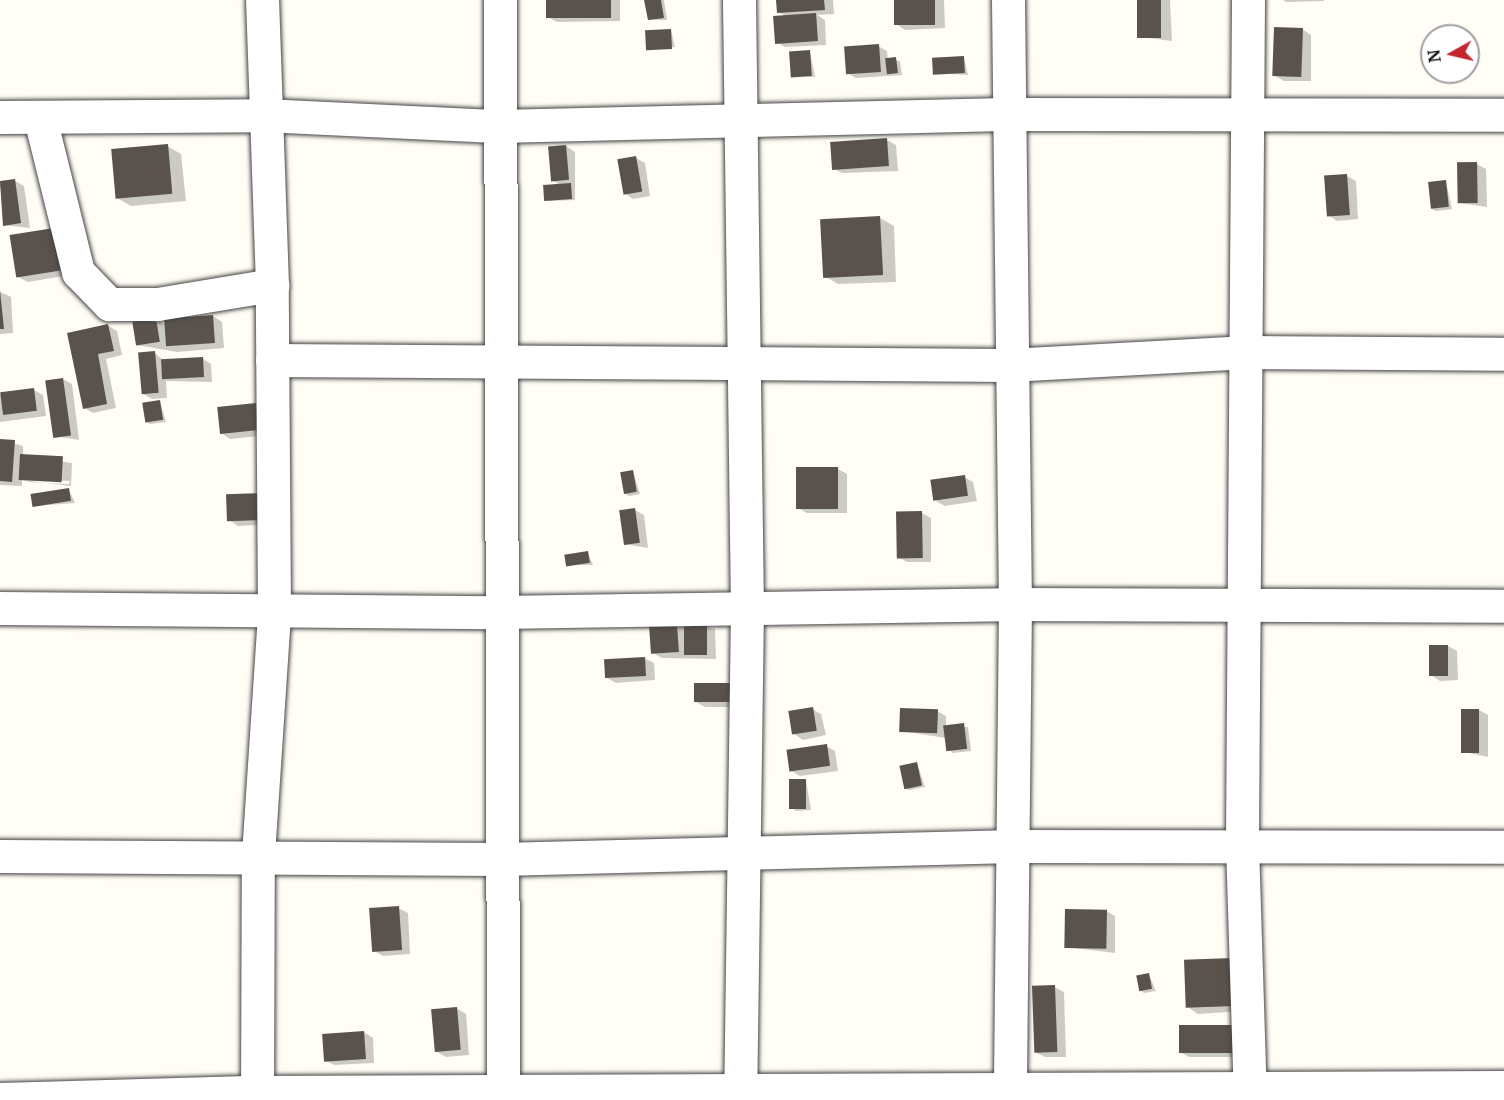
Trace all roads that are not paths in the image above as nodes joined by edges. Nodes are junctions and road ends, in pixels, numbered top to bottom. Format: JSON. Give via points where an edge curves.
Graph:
{"nodes":[{"id":1,"x":262,"y":0,"type":"edge"},
{"id":2,"x":500,"y":0,"type":"edge"},
{"id":3,"x":739,"y":0,"type":"edge"},
{"id":4,"x":1008,"y":0,"type":"edge"},
{"id":5,"x":1248,"y":0,"type":"edge"},
{"id":6,"x":1008,"y":114,"type":"junction"},
{"id":7,"x":1245,"y":114,"type":"junction"},
{"id":8,"x":263,"y":115,"type":"junction"},
{"id":9,"x":1504,"y":115,"type":"edge"},
{"id":10,"x":0,"y":117,"type":"edge"},
{"id":11,"x":40,"y":118,"type":"junction"},
{"id":12,"x":741,"y":118,"type":"junction"},
{"id":13,"x":498,"y":126,"type":"junction"},
{"id":14,"x":272,"y":285,"type":"junction"},
{"id":15,"x":1248,"y":352,"type":"junction"},
{"id":16,"x":1504,"y":354,"type":"edge"},
{"id":17,"x":272,"y":360,"type":"junction"},
{"id":18,"x":742,"y":362,"type":"junction"},
{"id":19,"x":1009,"y":365,"type":"junction"},
{"id":20,"x":499,"y":366,"type":"junction"},
{"id":21,"x":1247,"y":603,"type":"junction"},
{"id":22,"x":1015,"y":604,"type":"junction"},
{"id":23,"x":1504,"y":606,"type":"edge"},
{"id":24,"x":0,"y":608,"type":"edge"},
{"id":25,"x":747,"y":608,"type":"junction"},
{"id":26,"x":274,"y":611,"type":"junction"},
{"id":27,"x":498,"y":612,"type":"junction"},
{"id":28,"x":1242,"y":845,"type":"junction"},
{"id":29,"x":1010,"y":846,"type":"junction"},
{"id":30,"x":1504,"y":846,"type":"edge"},
{"id":31,"x":744,"y":853,"type":"junction"},
{"id":32,"x":258,"y":855,"type":"junction"},
{"id":33,"x":0,"y":856,"type":"edge"},
{"id":34,"x":500,"y":859,"type":"junction"},
{"id":35,"x":1504,"y":1087,"type":"edge"},
{"id":36,"x":1250,"y":1094,"type":"edge"},
{"id":37,"x":257,"y":1096,"type":"edge"},
{"id":38,"x":503,"y":1096,"type":"edge"},
{"id":39,"x":740,"y":1096,"type":"edge"},
{"id":40,"x":1010,"y":1096,"type":"edge"},
{"id":41,"x":0,"y":1099,"type":"edge"}],
"edges":[{"from":1,"to":8,"type":"street"},
{"from":2,"to":13,"type":"street"},
{"from":3,"to":12,"type":"street"},
{"from":4,"to":6,"type":"street"},
{"from":5,"to":7,"type":"street"},
{"from":6,"to":7,"type":"street"},
{"from":6,"to":12,"type":"street"},
{"from":6,"to":19,"type":"street"},
{"from":7,"to":9,"type":"street"},
{"from":7,"to":15,"type":"street"},
{"from":8,"to":11,"type":"street"},
{"from":8,"to":13,"type":"street"},
{"from":8,"to":14,"type":"street"},
{"from":10,"to":11,"type":"street"},
{"from":11,"to":14,"type":"street","via":[[78,272],[109,304],[157,304]]},
{"from":12,"to":13,"type":"street"},
{"from":12,"to":18,"type":"street"},
{"from":13,"to":20,"type":"street"},
{"from":14,"to":17,"type":"street"},
{"from":15,"to":16,"type":"street"},
{"from":15,"to":19,"type":"street"},
{"from":15,"to":21,"type":"street"},
{"from":17,"to":20,"type":"street"},
{"from":17,"to":26,"type":"street"},
{"from":18,"to":19,"type":"street"},
{"from":18,"to":20,"type":"street"},
{"from":18,"to":25,"type":"street"},
{"from":19,"to":22,"type":"street"},
{"from":20,"to":27,"type":"street"},
{"from":21,"to":22,"type":"street"},
{"from":21,"to":23,"type":"street"},
{"from":21,"to":28,"type":"street"},
{"from":22,"to":25,"type":"street"},
{"from":22,"to":29,"type":"street"},
{"from":24,"to":26,"type":"street"},
{"from":25,"to":27,"type":"street"},
{"from":25,"to":31,"type":"street"},
{"from":26,"to":27,"type":"street"},
{"from":26,"to":32,"type":"street"},
{"from":27,"to":34,"type":"street"},
{"from":28,"to":29,"type":"street"},
{"from":28,"to":30,"type":"street"},
{"from":28,"to":36,"type":"street"},
{"from":29,"to":31,"type":"street"},
{"from":29,"to":40,"type":"street"},
{"from":31,"to":34,"type":"street"},
{"from":31,"to":39,"type":"street"},
{"from":32,"to":33,"type":"street"},
{"from":32,"to":34,"type":"street"},
{"from":32,"to":37,"type":"street"},
{"from":34,"to":38,"type":"street"},
{"from":35,"to":36,"type":"street"},
{"from":36,"to":40,"type":"street"},
{"from":37,"to":38,"type":"street"},
{"from":37,"to":41,"type":"street"},
{"from":38,"to":39,"type":"street"},
{"from":39,"to":40,"type":"street"}]}
